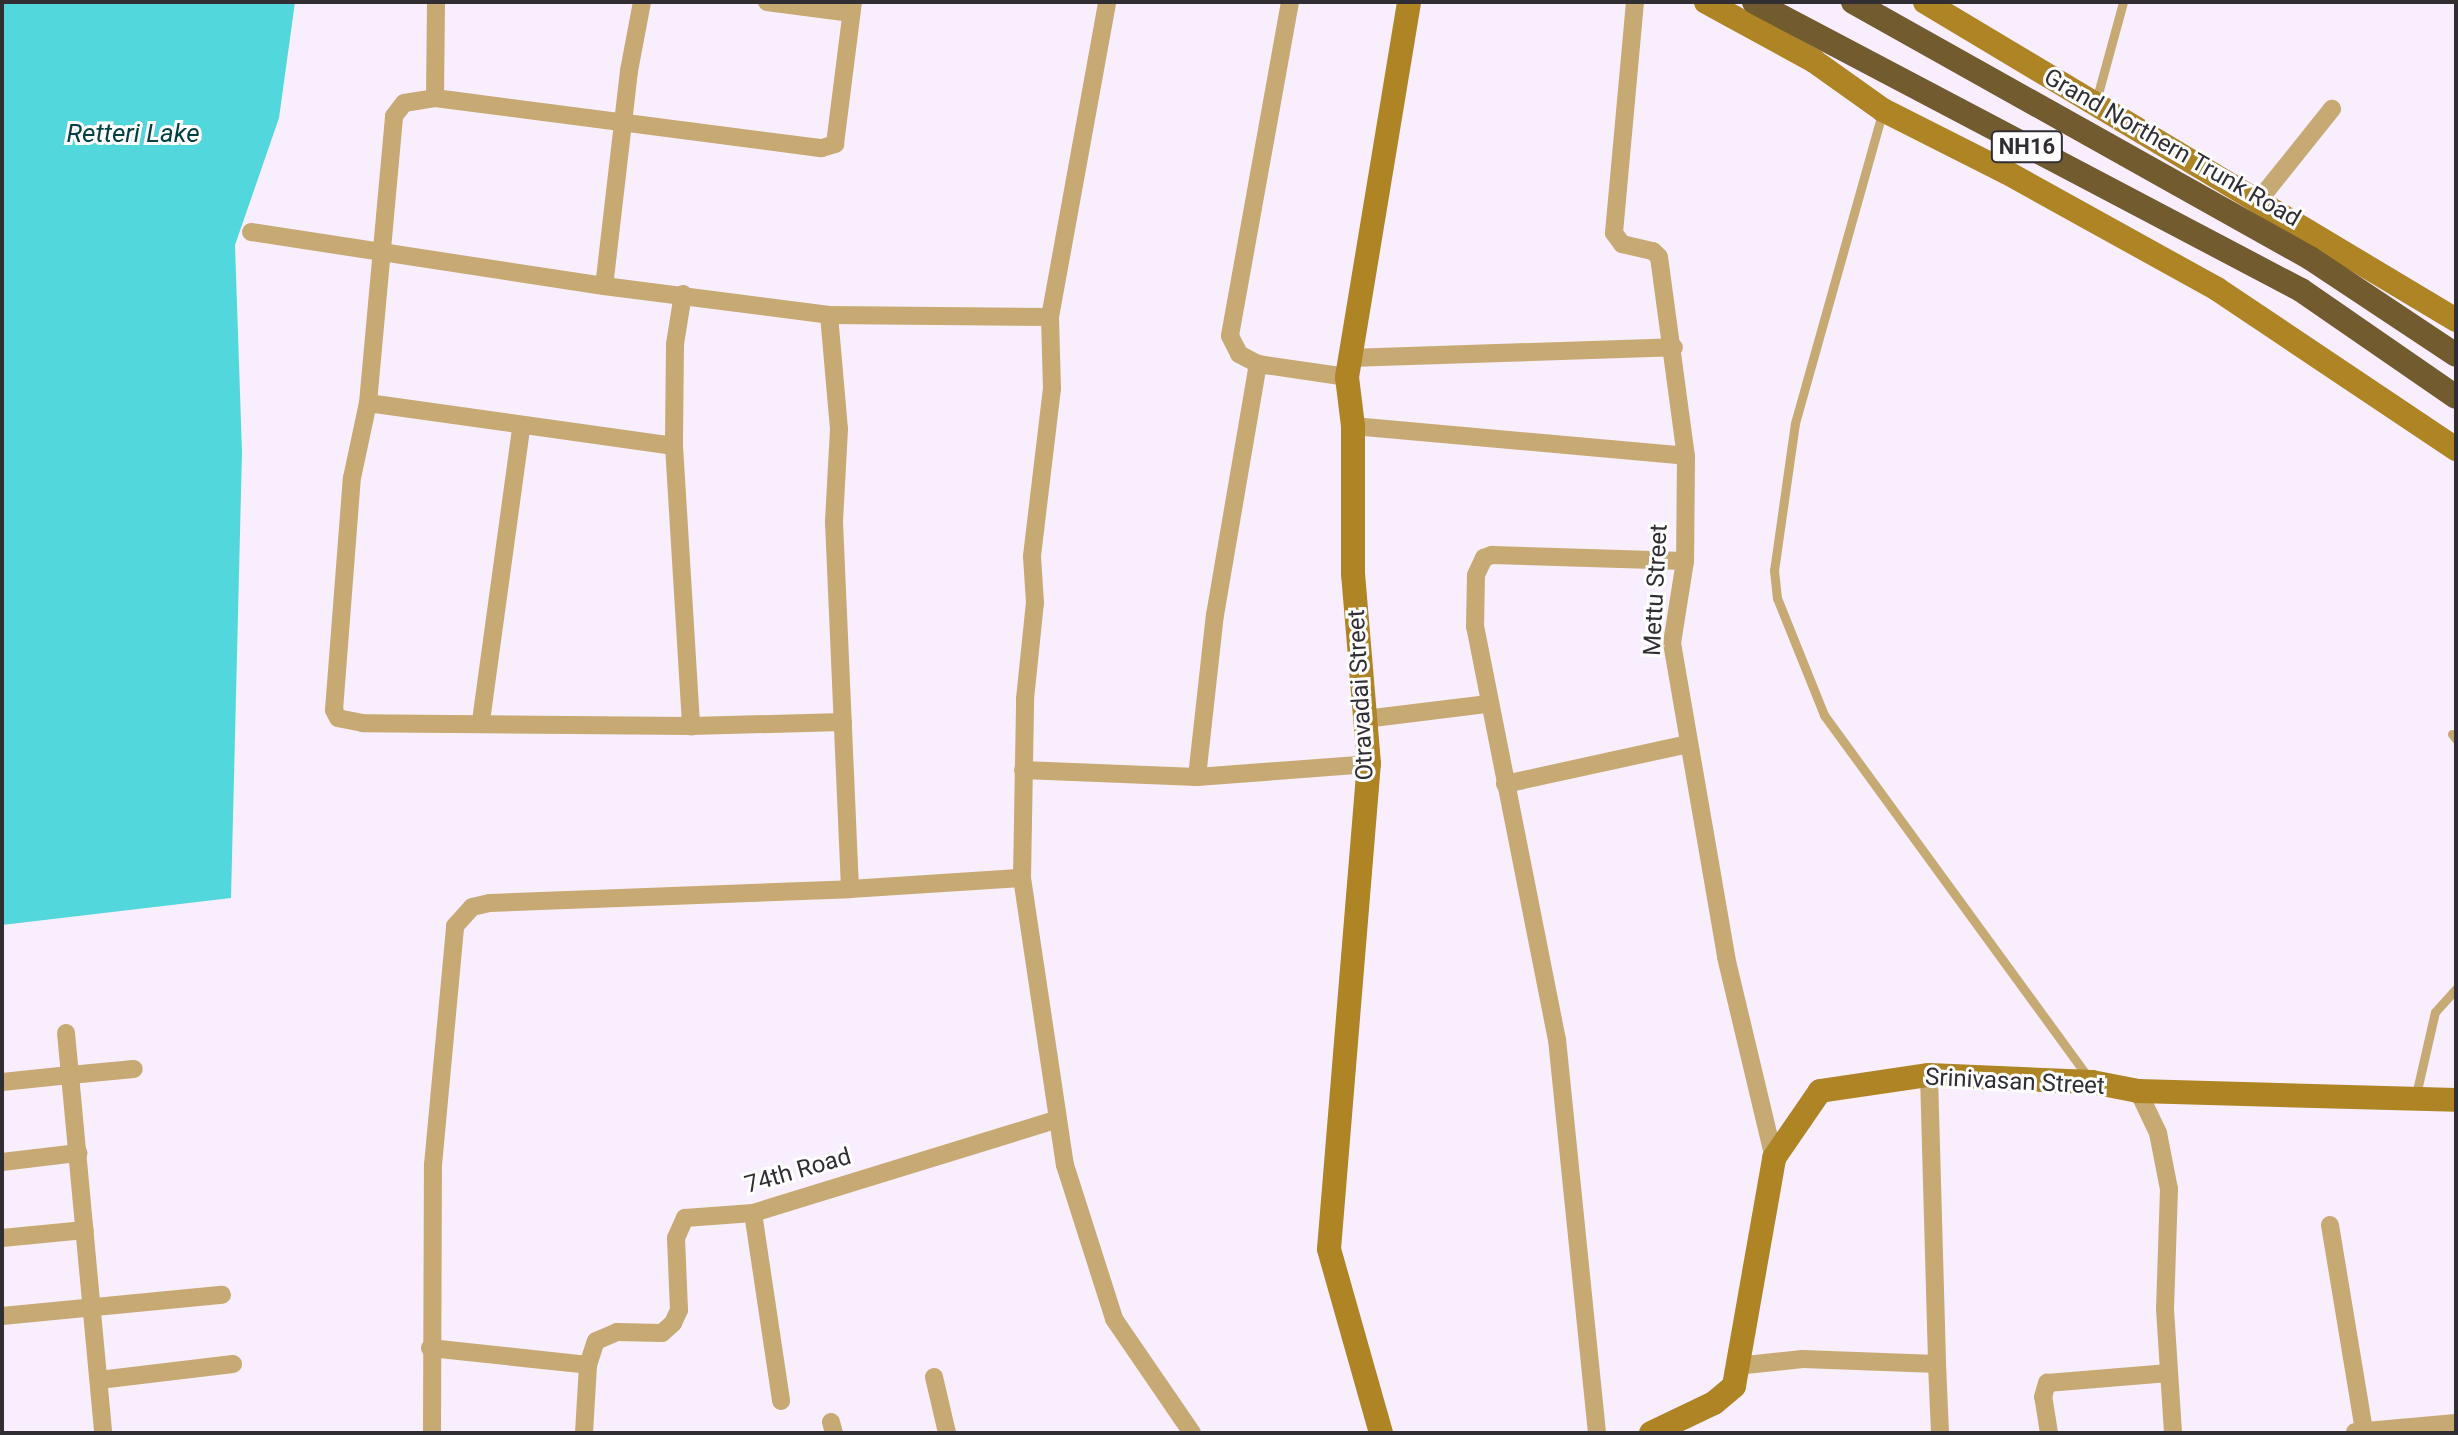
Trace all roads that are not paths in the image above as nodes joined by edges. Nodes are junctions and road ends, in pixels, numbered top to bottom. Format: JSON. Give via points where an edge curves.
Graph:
{"nodes":[{"id":1,"x":436,"y":2,"type":"edge"},
{"id":2,"x":642,"y":2,"type":"edge"},
{"id":3,"x":767,"y":2,"type":"edge"},
{"id":4,"x":1107,"y":2,"type":"edge"},
{"id":5,"x":1290,"y":2,"type":"edge"},
{"id":6,"x":1409,"y":2,"type":"edge"},
{"id":7,"x":1635,"y":2,"type":"edge"},
{"id":8,"x":1706,"y":2,"type":"edge"},
{"id":9,"x":1754,"y":2,"type":"edge"},
{"id":10,"x":1853,"y":2,"type":"edge"},
{"id":11,"x":1925,"y":2,"type":"edge"},
{"id":12,"x":2123,"y":2,"type":"edge"},
{"id":13,"x":852,"y":8,"type":"edge"},
{"id":14,"x":435,"y":98,"type":"junction"},
{"id":15,"x":2096,"y":101,"type":"junction"},
{"id":16,"x":2332,"y":109,"type":"dead end"},
{"id":17,"x":1883,"y":110,"type":"junction"},
{"id":18,"x":625,"y":126,"type":"junction"},
{"id":19,"x":2259,"y":200,"type":"junction"},
{"id":20,"x":251,"y":232,"type":"dead end"},
{"id":21,"x":377,"y":255,"type":"junction"},
{"id":22,"x":604,"y":286,"type":"junction"},
{"id":23,"x":683,"y":294,"type":"junction"},
{"id":24,"x":829,"y":315,"type":"junction"},
{"id":25,"x":1050,"y":317,"type":"junction"},
{"id":26,"x":2456,"y":320,"type":"edge"},
{"id":27,"x":1674,"y":347,"type":"junction"},
{"id":28,"x":2456,"y":355,"type":"edge"},
{"id":29,"x":1258,"y":364,"type":"junction"},
{"id":30,"x":1348,"y":368,"type":"junction"},
{"id":31,"x":2456,"y":397,"type":"edge"},
{"id":32,"x":368,"y":403,"type":"junction"},
{"id":33,"x":1353,"y":426,"type":"junction"},
{"id":34,"x":521,"y":428,"type":"junction"},
{"id":35,"x":674,"y":446,"type":"junction"},
{"id":36,"x":2456,"y":449,"type":"edge"},
{"id":37,"x":1686,"y":456,"type":"junction"},
{"id":38,"x":1685,"y":561,"type":"junction"},
{"id":39,"x":1488,"y":704,"type":"junction"},
{"id":40,"x":1365,"y":719,"type":"junction"},
{"id":41,"x":481,"y":721,"type":"junction"},
{"id":42,"x":843,"y":722,"type":"junction"},
{"id":43,"x":691,"y":726,"type":"junction"},
{"id":44,"x":1688,"y":744,"type":"junction"},
{"id":45,"x":1369,"y":764,"type":"junction"},
{"id":46,"x":1023,"y":770,"type":"junction"},
{"id":47,"x":1197,"y":777,"type":"junction"},
{"id":48,"x":1505,"y":784,"type":"junction"},
{"id":49,"x":1022,"y":878,"type":"junction"},
{"id":50,"x":850,"y":889,"type":"junction"},
{"id":51,"x":2456,"y":989,"type":"edge"},
{"id":52,"x":66,"y":1033,"type":"dead end"},
{"id":53,"x":134,"y":1069,"type":"dead end"},
{"id":54,"x":70,"y":1075,"type":"junction"},
{"id":55,"x":1929,"y":1075,"type":"junction"},
{"id":56,"x":2,"y":1082,"type":"edge"},
{"id":57,"x":2092,"y":1082,"type":"junction"},
{"id":58,"x":2138,"y":1091,"type":"junction"},
{"id":59,"x":2415,"y":1099,"type":"junction"},
{"id":60,"x":2456,"y":1100,"type":"edge"},
{"id":61,"x":1058,"y":1119,"type":"junction"},
{"id":62,"x":78,"y":1153,"type":"junction"},
{"id":63,"x":1774,"y":1158,"type":"junction"},
{"id":64,"x":2,"y":1162,"type":"edge"},
{"id":65,"x":753,"y":1213,"type":"junction"},
{"id":66,"x":2330,"y":1225,"type":"dead end"},
{"id":67,"x":85,"y":1230,"type":"junction"},
{"id":68,"x":2,"y":1238,"type":"edge"},
{"id":69,"x":222,"y":1295,"type":"dead end"},
{"id":70,"x":93,"y":1307,"type":"junction"},
{"id":71,"x":2,"y":1316,"type":"edge"},
{"id":72,"x":430,"y":1348,"type":"junction"},
{"id":73,"x":233,"y":1364,"type":"dead end"},
{"id":74,"x":1937,"y":1364,"type":"junction"},
{"id":75,"x":588,"y":1365,"type":"junction"},
{"id":76,"x":1736,"y":1366,"type":"junction"},
{"id":77,"x":2169,"y":1373,"type":"junction"},
{"id":78,"x":934,"y":1377,"type":"dead end"},
{"id":79,"x":99,"y":1380,"type":"junction"},
{"id":80,"x":781,"y":1401,"type":"dead end"},
{"id":81,"x":2456,"y":1423,"type":"edge"},
{"id":82,"x":2358,"y":1432,"type":"edge"},
{"id":83,"x":103,"y":1433,"type":"edge"},
{"id":84,"x":432,"y":1433,"type":"edge"},
{"id":85,"x":584,"y":1433,"type":"edge"},
{"id":86,"x":947,"y":1433,"type":"edge"},
{"id":87,"x":1192,"y":1433,"type":"edge"},
{"id":88,"x":1381,"y":1433,"type":"edge"},
{"id":89,"x":1597,"y":1433,"type":"edge"},
{"id":90,"x":1651,"y":1433,"type":"edge"},
{"id":91,"x":1940,"y":1433,"type":"edge"},
{"id":92,"x":2049,"y":1433,"type":"edge"},
{"id":93,"x":2173,"y":1433,"type":"edge"}],
"edges":[{"from":1,"to":14,"type":"street"},
{"from":2,"to":18,"type":"street"},
{"from":3,"to":13,"type":"street"},
{"from":4,"to":25,"type":"street"},
{"from":5,"to":29,"type":"street","via":[[1233,301],[1230,336],[1239,354]]},
{"from":6,"to":30,"type":"street","name":"Otravadai Street"},
{"from":7,"to":27,"type":"street","name":"Mettu Street","via":[[1614,233],[1622,244],[1658,255]]},
{"from":8,"to":17,"type":"street","via":[[1814,61]]},
{"from":9,"to":31,"type":"highway","number":"NH16","via":[[2301,290]]},
{"from":10,"to":28,"type":"highway","name":"Grand Northern Trunk Road","number":"NH16","via":[[2310,258]]},
{"from":11,"to":15,"type":"street"},
{"from":12,"to":15,"type":"lane"},
{"from":13,"to":18,"type":"street","via":[[835,144],[822,148]]},
{"from":14,"to":18,"type":"street"},
{"from":14,"to":21,"type":"street","via":[[404,103],[394,116]]},
{"from":15,"to":19,"type":"street"},
{"from":16,"to":19,"type":"street"},
{"from":17,"to":36,"type":"street","via":[[2217,289]]},
{"from":17,"to":57,"type":"lane","via":[[1795,423],[1774,570],[1777,598],[1824,715]]},
{"from":18,"to":22,"type":"street"},
{"from":19,"to":26,"type":"street"},
{"from":20,"to":21,"type":"street"},
{"from":21,"to":22,"type":"street"},
{"from":21,"to":32,"type":"street"},
{"from":22,"to":23,"type":"street"},
{"from":23,"to":24,"type":"street"},
{"from":23,"to":35,"type":"street","via":[[675,344]]},
{"from":24,"to":25,"type":"street"},
{"from":24,"to":42,"type":"street","via":[[839,429],[834,522]]},
{"from":25,"to":46,"type":"street","via":[[1052,389],[1032,556],[1035,603]]},
{"from":27,"to":30,"type":"street"},
{"from":27,"to":37,"type":"street","name":"Mettu Street"},
{"from":29,"to":30,"type":"street"},
{"from":29,"to":47,"type":"street","via":[[1215,615]]},
{"from":30,"to":33,"type":"street","name":"Otravadai Street"},
{"from":32,"to":34,"type":"street"},
{"from":32,"to":41,"type":"street","via":[[352,478],[334,710],[338,718],[363,723]]},
{"from":33,"to":37,"type":"street"},
{"from":33,"to":40,"type":"street","name":"Otravadai Street","via":[[1353,574]]},
{"from":34,"to":35,"type":"street"},
{"from":34,"to":41,"type":"street"},
{"from":35,"to":43,"type":"street"},
{"from":37,"to":38,"type":"street","name":"Mettu Street"},
{"from":38,"to":39,"type":"street","via":[[1572,554],[1484,558],[1476,575],[1475,627]]},
{"from":38,"to":44,"type":"street","name":"Mettu Street","via":[[1672,643]]},
{"from":39,"to":40,"type":"street"},
{"from":39,"to":48,"type":"street"},
{"from":40,"to":45,"type":"street","name":"Otravadai Street"},
{"from":41,"to":43,"type":"street"},
{"from":42,"to":43,"type":"street"},
{"from":42,"to":50,"type":"street"},
{"from":44,"to":48,"type":"street"},
{"from":44,"to":63,"type":"street","name":"Mettu Street","via":[[1726,957]]},
{"from":45,"to":47,"type":"street"},
{"from":45,"to":88,"type":"street","name":"Otravadai Street","via":[[1329,1249]]},
{"from":46,"to":47,"type":"street"},
{"from":46,"to":49,"type":"street"},
{"from":48,"to":89,"type":"street","via":[[1557,1040]]},
{"from":49,"to":50,"type":"street"},
{"from":49,"to":61,"type":"street"},
{"from":50,"to":72,"type":"street","via":[[472,907],[455,926],[433,1165]]},
{"from":51,"to":59,"type":"lane","via":[[2435,1012]]},
{"from":52,"to":54,"type":"street"},
{"from":53,"to":54,"type":"street"},
{"from":54,"to":56,"type":"street"},
{"from":54,"to":62,"type":"street"},
{"from":55,"to":57,"type":"street","name":"Srinivasan Street"},
{"from":55,"to":63,"type":"street","name":"Srinivasan Street","via":[[1820,1091]]},
{"from":55,"to":74,"type":"street"},
{"from":57,"to":58,"type":"street","name":"Srinivasan Street"},
{"from":58,"to":59,"type":"street","name":"Srinivasan Street"},
{"from":58,"to":77,"type":"street","via":[[2158,1133],[2169,1189]]},
{"from":59,"to":60,"type":"street","name":"Srinivasan Street"},
{"from":61,"to":65,"type":"street","name":"74th Road"},
{"from":61,"to":87,"type":"street","via":[[1065,1165],[1114,1319]]},
{"from":62,"to":64,"type":"street"},
{"from":62,"to":67,"type":"street"},
{"from":63,"to":76,"type":"street","name":"Srinivasan Street"},
{"from":65,"to":75,"type":"street","name":"74th Road","via":[[685,1218],[676,1238],[679,1310],[673,1323],[662,1333],[605,1334],[596,1341]]},
{"from":65,"to":80,"type":"street"},
{"from":66,"to":82,"type":"street"},
{"from":67,"to":68,"type":"street"},
{"from":67,"to":70,"type":"street"},
{"from":69,"to":70,"type":"street"},
{"from":70,"to":71,"type":"street"},
{"from":70,"to":79,"type":"street"},
{"from":72,"to":75,"type":"street"},
{"from":72,"to":84,"type":"street"},
{"from":73,"to":79,"type":"street"},
{"from":74,"to":76,"type":"street","via":[[1803,1359]]},
{"from":74,"to":91,"type":"street"},
{"from":75,"to":85,"type":"street","name":"74th Road"},
{"from":76,"to":90,"type":"street","name":"Srinivasan Street","via":[[1734,1386],[1714,1403]]},
{"from":77,"to":92,"type":"street","via":[[2047,1383],[2043,1397]]},
{"from":77,"to":93,"type":"street"},
{"from":78,"to":86,"type":"street"},
{"from":79,"to":83,"type":"street"},
{"from":81,"to":82,"type":"street"}]}
